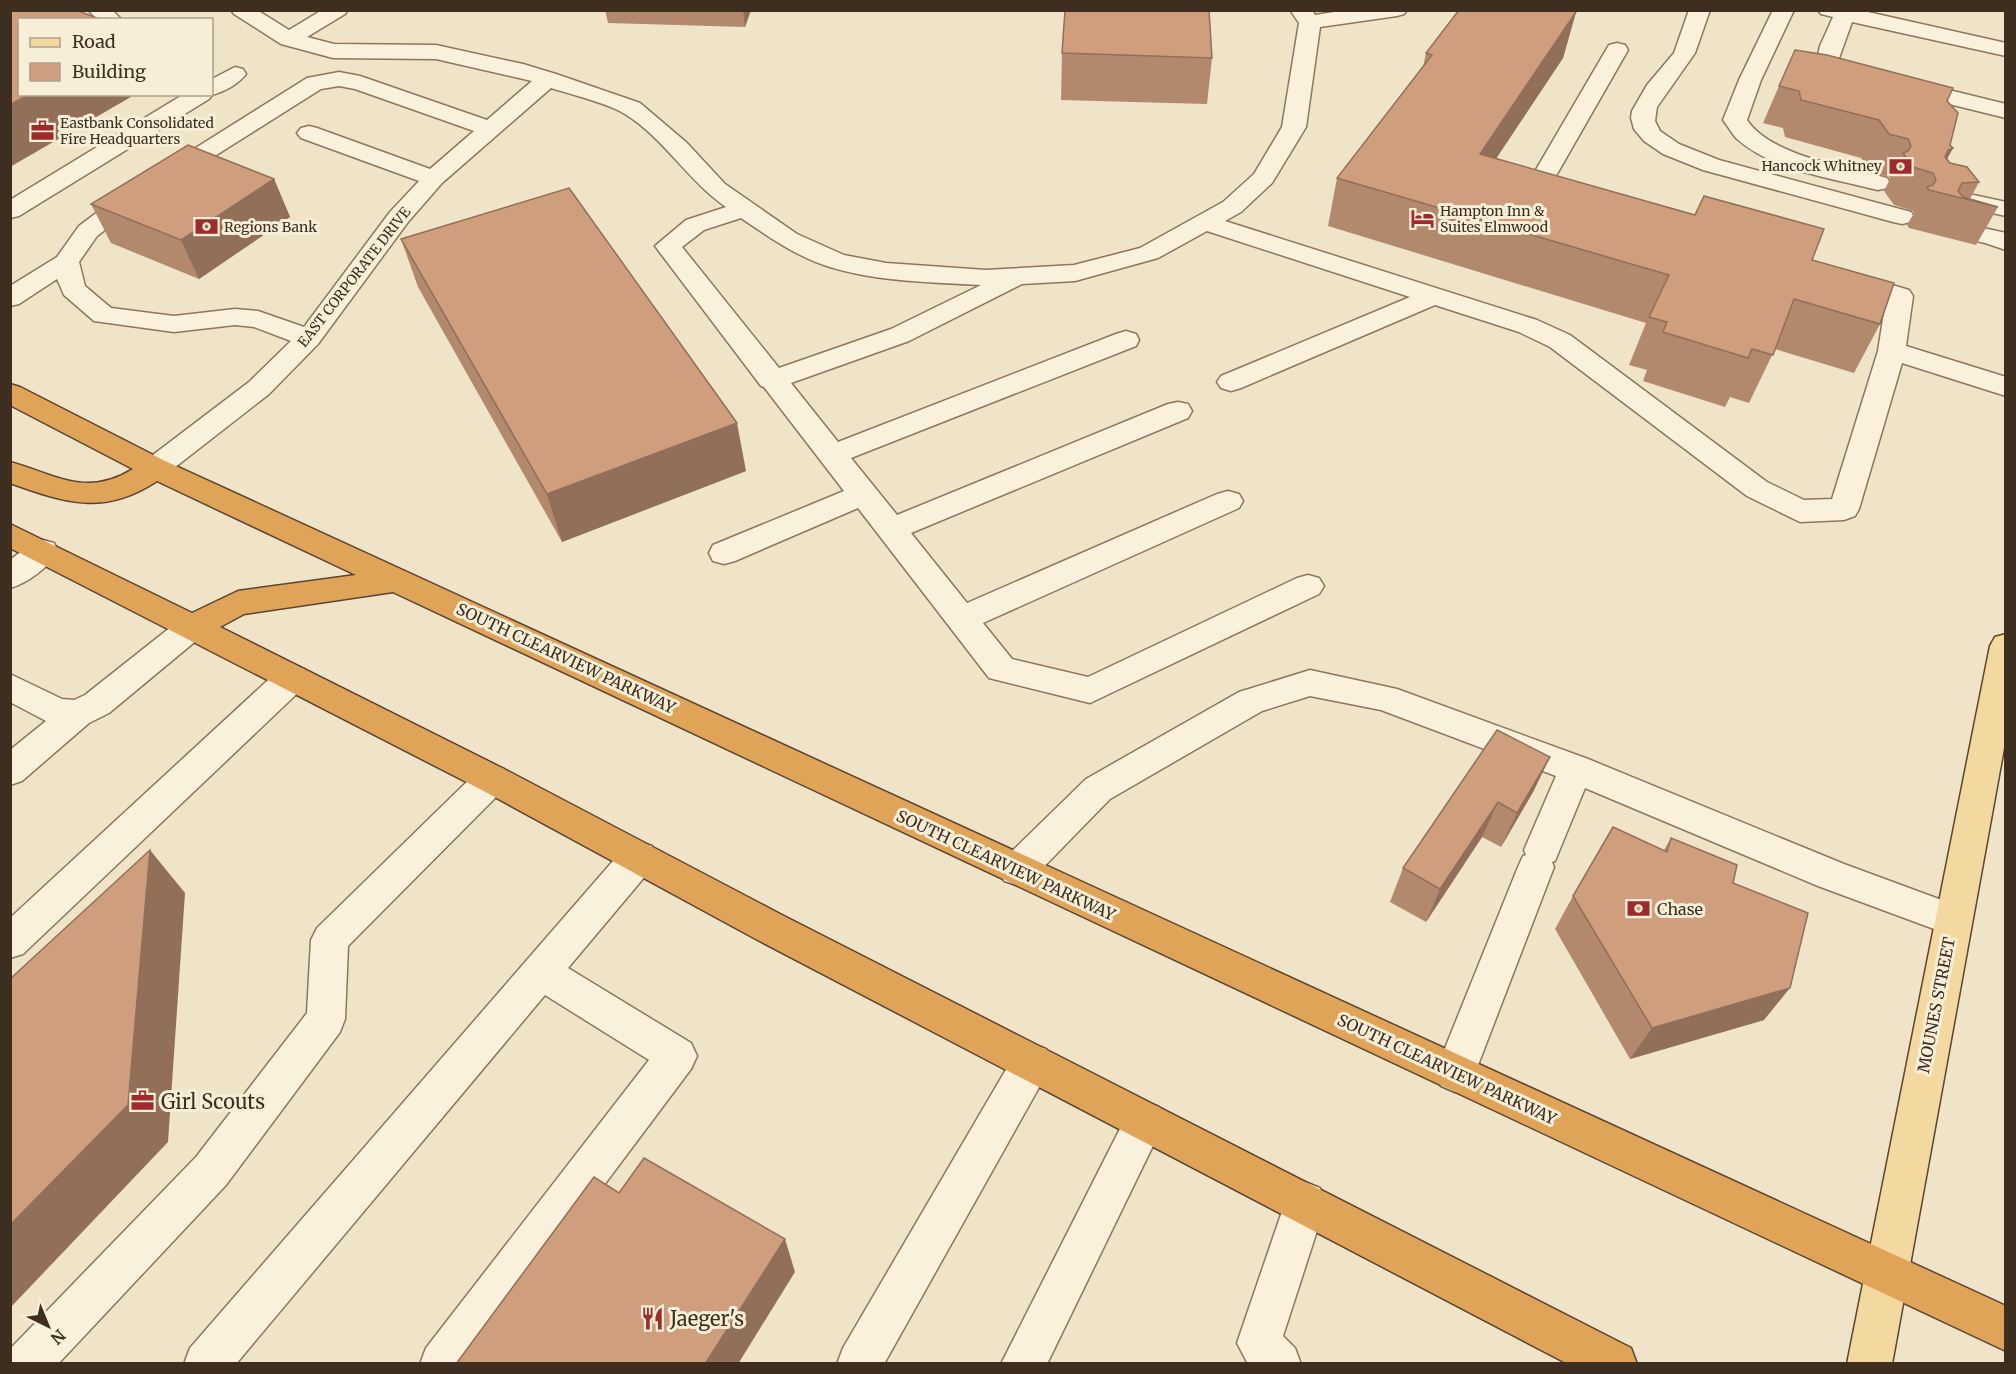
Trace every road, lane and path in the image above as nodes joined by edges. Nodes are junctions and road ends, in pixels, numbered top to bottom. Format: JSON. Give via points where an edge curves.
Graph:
{"nodes":[{"id":1,"x":241,"y":10,"type":"edge"},
{"id":2,"x":339,"y":10,"type":"edge"},
{"id":3,"x":1396,"y":10,"type":"edge"},
{"id":4,"x":1700,"y":10,"type":"edge"},
{"id":5,"x":1784,"y":10,"type":"edge"},
{"id":6,"x":1836,"y":12,"type":"edge"},
{"id":7,"x":1305,"y":16,"type":"edge"},
{"id":8,"x":289,"y":39,"type":"junction"},
{"id":9,"x":1617,"y":50,"type":"dead end"},
{"id":10,"x":2006,"y":50,"type":"edge"},
{"id":11,"x":213,"y":67,"type":"edge"},
{"id":12,"x":548,"y":79,"type":"junction"},
{"id":13,"x":213,"y":87,"type":"edge"},
{"id":14,"x":198,"y":96,"type":"edge"},
{"id":15,"x":2006,"y":111,"type":"edge"},
{"id":16,"x":490,"y":129,"type":"junction"},
{"id":17,"x":309,"y":133,"type":"dead end"},
{"id":18,"x":434,"y":178,"type":"junction"},
{"id":19,"x":161,"y":180,"type":"edge"},
{"id":20,"x":1878,"y":183,"type":"dead end"},
{"id":21,"x":1939,"y":194,"type":"edge"},
{"id":22,"x":133,"y":197,"type":"edge"},
{"id":23,"x":1596,"y":202,"type":"edge"},
{"id":24,"x":744,"y":209,"type":"junction"},
{"id":25,"x":2006,"y":210,"type":"edge"},
{"id":26,"x":10,"y":212,"type":"edge"},
{"id":27,"x":1902,"y":217,"type":"dead end"},
{"id":28,"x":1204,"y":222,"type":"junction"},
{"id":29,"x":1951,"y":228,"type":"edge"},
{"id":30,"x":2006,"y":243,"type":"edge"},
{"id":31,"x":403,"y":247,"type":"edge"},
{"id":32,"x":370,"y":257,"type":"junction"},
{"id":33,"x":66,"y":262,"type":"junction"},
{"id":34,"x":1821,"y":272,"type":"edge"},
{"id":35,"x":1021,"y":276,"type":"junction"},
{"id":36,"x":1434,"y":296,"type":"junction"},
{"id":37,"x":10,"y":298,"type":"edge"},
{"id":38,"x":309,"y":338,"type":"junction"},
{"id":39,"x":1126,"y":340,"type":"dead end"},
{"id":40,"x":1892,"y":351,"type":"junction"},
{"id":41,"x":771,"y":380,"type":"junction"},
{"id":42,"x":1231,"y":382,"type":"dead end"},
{"id":43,"x":2006,"y":387,"type":"edge"},
{"id":44,"x":10,"y":393,"type":"edge"},
{"id":45,"x":1178,"y":411,"type":"dead end"},
{"id":46,"x":831,"y":455,"type":"junction"},
{"id":47,"x":155,"y":468,"type":"junction"},
{"id":48,"x":10,"y":472,"type":"edge"},
{"id":49,"x":862,"y":495,"type":"junction"},
{"id":50,"x":1228,"y":501,"type":"dead end"},
{"id":51,"x":890,"y":530,"type":"junction"},
{"id":52,"x":10,"y":535,"type":"edge"},
{"id":53,"x":43,"y":551,"type":"junction"},
{"id":54,"x":724,"y":553,"type":"dead end"},
{"id":55,"x":10,"y":577,"type":"edge"},
{"id":56,"x":398,"y":579,"type":"junction"},
{"id":57,"x":1308,"y":586,"type":"dead end"},
{"id":58,"x":961,"y":619,"type":"junction"},
{"id":59,"x":192,"y":627,"type":"junction"},
{"id":60,"x":2006,"y":646,"type":"edge"},
{"id":61,"x":292,"y":678,"type":"junction"},
{"id":62,"x":10,"y":687,"type":"edge"},
{"id":63,"x":77,"y":714,"type":"junction"},
{"id":64,"x":1576,"y":769,"type":"junction"},
{"id":65,"x":10,"y":771,"type":"edge"},
{"id":66,"x":492,"y":778,"type":"junction"},
{"id":67,"x":639,"y":857,"type":"junction"},
{"id":68,"x":1017,"y":870,"type":"junction"},
{"id":69,"x":1953,"y":920,"type":"junction"},
{"id":70,"x":10,"y":942,"type":"edge"},
{"id":71,"x":540,"y":972,"type":"junction"},
{"id":72,"x":1032,"y":1062,"type":"junction"},
{"id":73,"x":1455,"y":1073,"type":"junction"},
{"id":74,"x":1145,"y":1121,"type":"junction"},
{"id":75,"x":1305,"y":1203,"type":"junction"},
{"id":76,"x":1885,"y":1273,"type":"junction"},
{"id":77,"x":2006,"y":1329,"type":"edge"},
{"id":78,"x":27,"y":1364,"type":"edge"},
{"id":79,"x":206,"y":1364,"type":"edge"},
{"id":80,"x":442,"y":1364,"type":"edge"},
{"id":81,"x":859,"y":1364,"type":"edge"},
{"id":82,"x":1023,"y":1364,"type":"edge"},
{"id":83,"x":1279,"y":1364,"type":"edge"},
{"id":84,"x":1615,"y":1364,"type":"edge"},
{"id":85,"x":1869,"y":1364,"type":"edge"}],
"edges":[{"from":1,"to":8,"type":"street"},
{"from":2,"to":8,"type":"street"},
{"from":3,"to":7,"type":"street"},
{"from":4,"to":27,"type":"street","via":[[1682,58],[1652,94],[1643,114],[1644,124],[1653,136],[1688,157],[1711,165]]},
{"from":5,"to":20,"type":"street","via":[[1750,80],[1735,120],[1737,126],[1764,147]]},
{"from":6,"to":10,"type":"street"},
{"from":6,"to":15,"type":"street","via":[[1827,63],[1835,69]]},
{"from":7,"to":28,"type":"street","via":[[1294,127],[1264,178],[1232,207]]},
{"from":8,"to":12,"type":"street","via":[[333,51],[436,52]]},
{"from":9,"to":23,"type":"street","via":[[1539,185]]},
{"from":11,"to":13,"type":"street","via":[[235,74]]},
{"from":12,"to":16,"type":"street","name":"EAST CORPORATE DRIVE"},
{"from":12,"to":24,"type":"street","via":[[632,108],[679,148],[716,189]]},
{"from":14,"to":26,"type":"street"},
{"from":16,"to":18,"type":"street","name":"EAST CORPORATE DRIVE"},
{"from":16,"to":19,"type":"street","via":[[339,79],[315,83]]},
{"from":17,"to":18,"type":"street"},
{"from":18,"to":32,"type":"street","name":"EAST CORPORATE DRIVE"},
{"from":21,"to":25,"type":"street"},
{"from":22,"to":33,"type":"street","via":[[88,231]]},
{"from":24,"to":35,"type":"street","via":[[788,239],[837,261],[886,272],[986,278]]},
{"from":24,"to":41,"type":"street","via":[[695,225],[668,246]]},
{"from":28,"to":35,"type":"street","via":[[1149,254],[1075,273]]},
{"from":28,"to":36,"type":"street"},
{"from":29,"to":30,"type":"street"},
{"from":31,"to":32,"type":"street"},
{"from":32,"to":38,"type":"street","name":"EAST CORPORATE DRIVE"},
{"from":33,"to":37,"type":"street"},
{"from":33,"to":38,"type":"street","via":[[73,289],[103,315],[174,324],[235,317],[258,320]]},
{"from":34,"to":40,"type":"street","via":[[1900,296]]},
{"from":35,"to":41,"type":"street","via":[[900,335]]},
{"from":36,"to":40,"type":"street","via":[[1528,326],[1560,341],[1757,489],[1800,511],[1844,509]]},
{"from":36,"to":42,"type":"street"},
{"from":38,"to":47,"type":"street","name":"EAST CORPORATE DRIVE","via":[[259,388]]},
{"from":39,"to":46,"type":"street"},
{"from":40,"to":43,"type":"street"},
{"from":41,"to":46,"type":"street"},
{"from":44,"to":47,"type":"highway","name":"SOUTH CLEARVIEW PARKWAY"},
{"from":45,"to":51,"type":"street"},
{"from":46,"to":49,"type":"street"},
{"from":47,"to":48,"type":"highway","via":[[118,490],[92,494],[68,492]]},
{"from":47,"to":56,"type":"highway","name":"SOUTH CLEARVIEW PARKWAY"},
{"from":49,"to":51,"type":"street"},
{"from":49,"to":54,"type":"street"},
{"from":50,"to":58,"type":"street"},
{"from":51,"to":58,"type":"street"},
{"from":52,"to":53,"type":"highway"},
{"from":53,"to":55,"type":"street"},
{"from":53,"to":59,"type":"highway"},
{"from":56,"to":59,"type":"highway","via":[[238,603]]},
{"from":56,"to":68,"type":"highway","name":"SOUTH CLEARVIEW PARKWAY"},
{"from":57,"to":58,"type":"street","via":[[1090,690],[1001,669]]},
{"from":59,"to":61,"type":"highway"},
{"from":59,"to":63,"type":"street","via":[[96,704]]},
{"from":60,"to":69,"type":"main road","name":"MOUNES STREET"},
{"from":61,"to":66,"type":"highway"},
{"from":61,"to":70,"type":"street"},
{"from":62,"to":63,"type":"street","via":[[56,711]]},
{"from":63,"to":65,"type":"street"},
{"from":64,"to":68,"type":"street","via":[[1385,698],[1310,683],[1251,701],[1098,789]]},
{"from":64,"to":69,"type":"street","via":[[1831,875]]},
{"from":64,"to":73,"type":"street"},
{"from":66,"to":67,"type":"highway"},
{"from":66,"to":78,"type":"street","via":[[330,940],[326,1019],[211,1172]]},
{"from":67,"to":71,"type":"street"},
{"from":67,"to":72,"type":"highway"},
{"from":68,"to":73,"type":"highway","name":"SOUTH CLEARVIEW PARKWAY"},
{"from":69,"to":76,"type":"main road","name":"MOUNES STREET"},
{"from":71,"to":79,"type":"street"},
{"from":71,"to":80,"type":"street","via":[[676,1056]]},
{"from":72,"to":74,"type":"highway"},
{"from":72,"to":81,"type":"street"},
{"from":73,"to":76,"type":"highway","name":"SOUTH CLEARVIEW PARKWAY"},
{"from":74,"to":75,"type":"highway"},
{"from":74,"to":82,"type":"street"},
{"from":75,"to":83,"type":"street","via":[[1259,1343]]},
{"from":75,"to":84,"type":"highway"},
{"from":76,"to":77,"type":"highway","name":"SOUTH CLEARVIEW PARKWAY"},
{"from":76,"to":85,"type":"main road","name":"MOUNES STREET"}]}
